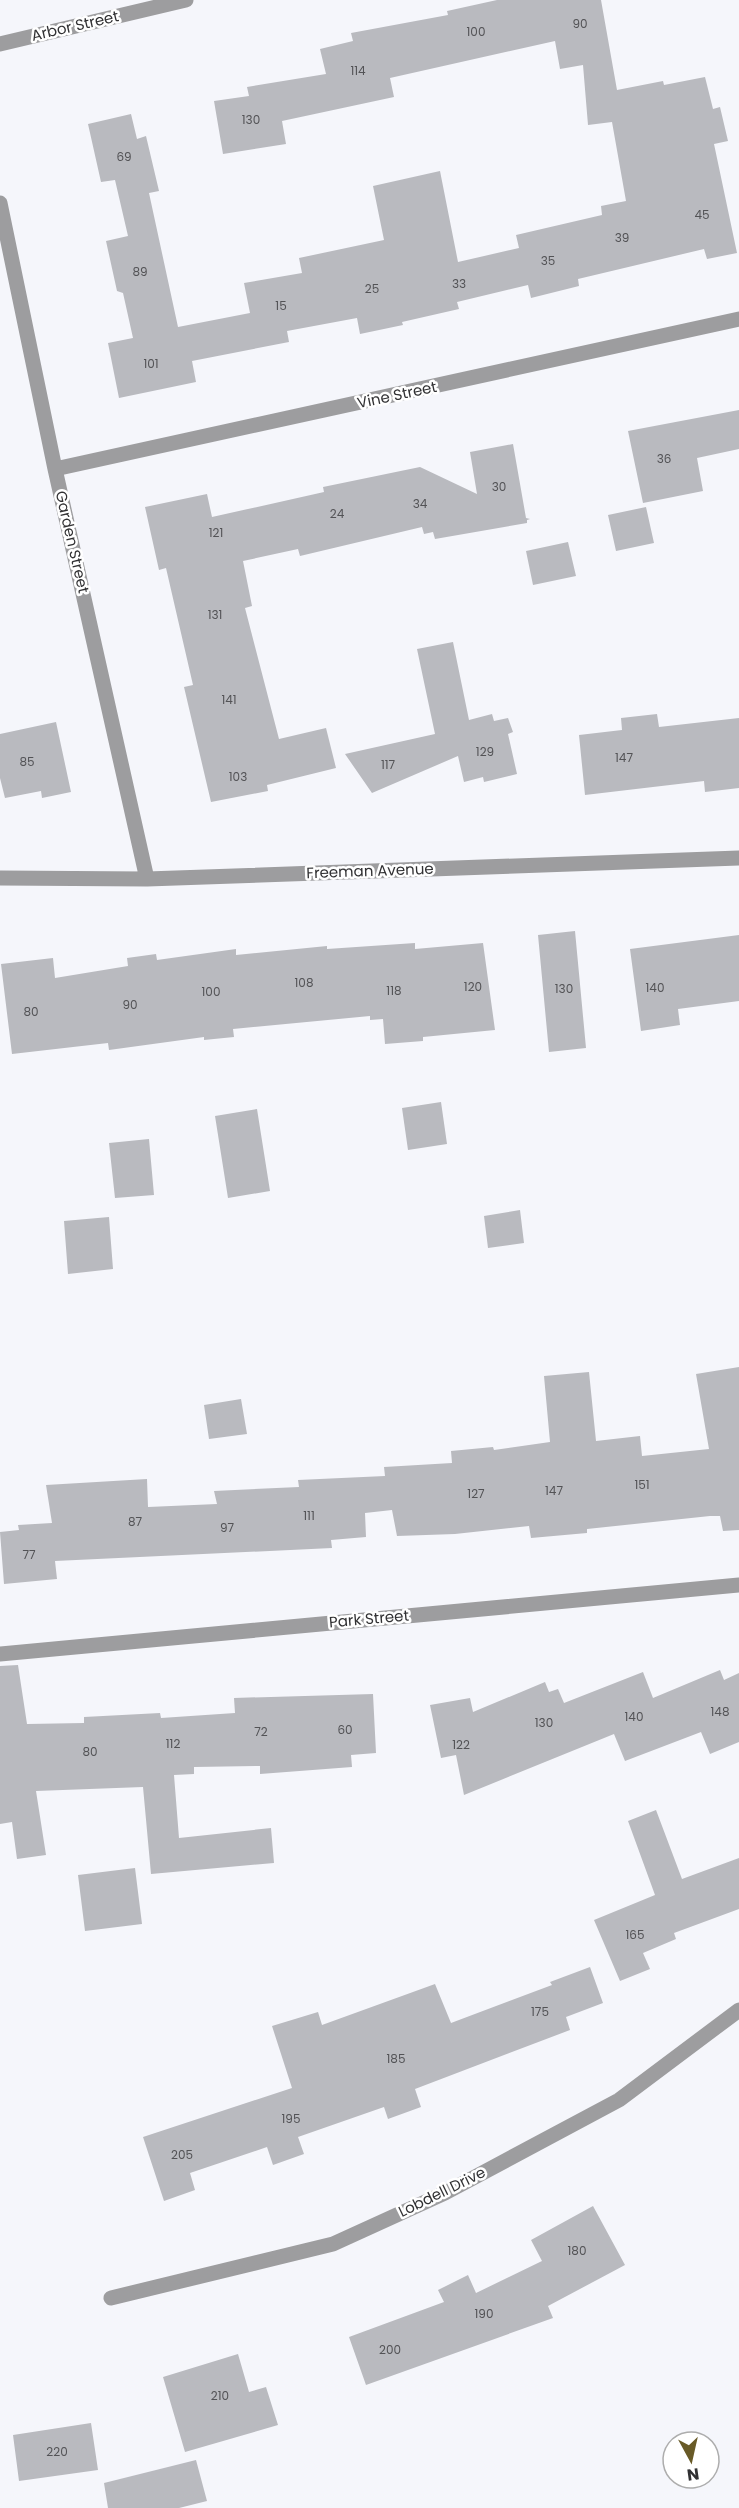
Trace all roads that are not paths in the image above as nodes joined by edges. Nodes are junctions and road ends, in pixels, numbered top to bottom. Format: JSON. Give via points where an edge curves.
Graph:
{"nodes":[{"id":1,"x":186,"y":0,"type":"edge"},
{"id":2,"x":0,"y":44,"type":"edge"},
{"id":3,"x":0,"y":203,"type":"edge"},
{"id":4,"x":739,"y":319,"type":"edge"},
{"id":5,"x":55,"y":469,"type":"junction"},
{"id":6,"x":739,"y":858,"type":"edge"},
{"id":7,"x":0,"y":878,"type":"edge"},
{"id":8,"x":147,"y":879,"type":"junction"},
{"id":9,"x":739,"y":1585,"type":"edge"},
{"id":10,"x":0,"y":1654,"type":"edge"},
{"id":11,"x":739,"y":2010,"type":"edge"},
{"id":12,"x":111,"y":2298,"type":"dead end"}],
"edges":[{"from":1,"to":2,"type":"street","name":"Arbor Street"},
{"from":3,"to":5,"type":"street","name":"Garden Street"},
{"from":4,"to":5,"type":"street","name":"Vine Street"},
{"from":5,"to":8,"type":"street","name":"Garden Street"},
{"from":6,"to":8,"type":"street","name":"Freeman Avenue"},
{"from":7,"to":8,"type":"street","name":"Freeman Avenue"},
{"from":9,"to":10,"type":"street","name":"Park Street"},
{"from":11,"to":12,"type":"street","name":"Lobdell Drive","via":[[619,2100],[446,2193],[333,2244]]}]}
